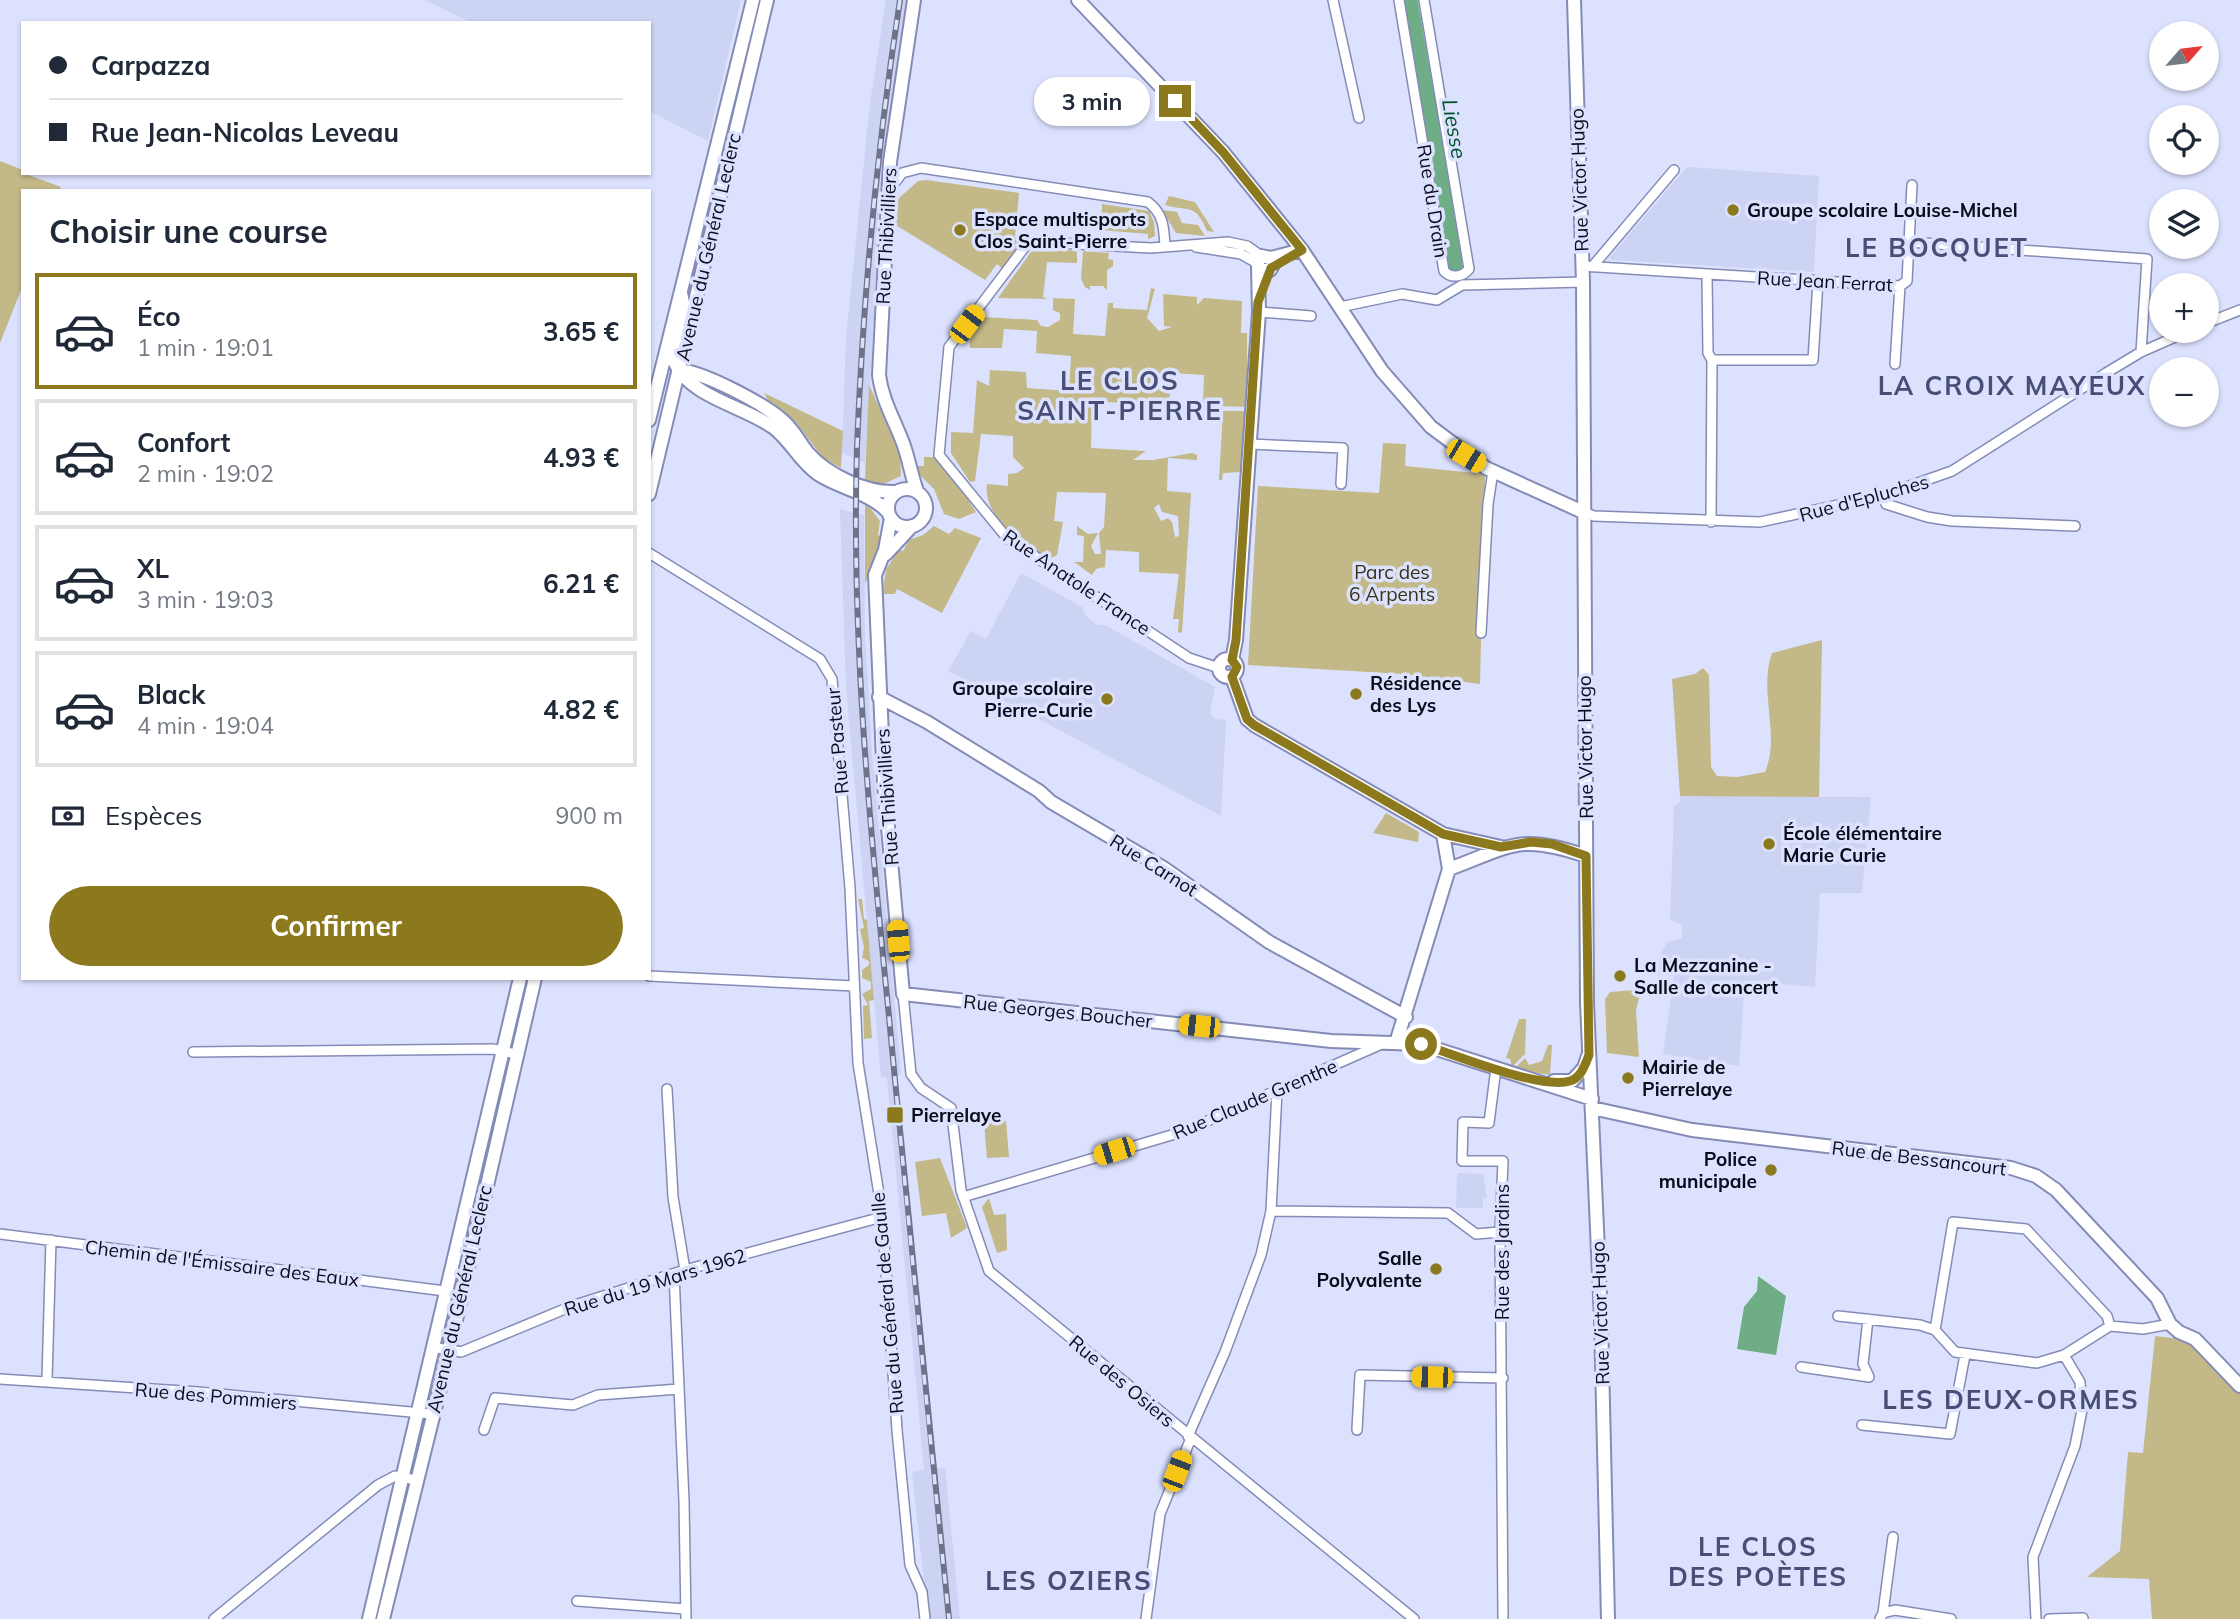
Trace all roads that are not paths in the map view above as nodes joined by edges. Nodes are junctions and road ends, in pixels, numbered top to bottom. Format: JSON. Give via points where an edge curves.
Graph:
{"nodes":[{"id":1,"x":754,"y":0,"type":"edge"},
{"id":2,"x":767,"y":0,"type":"edge"},
{"id":3,"x":914,"y":0,"type":"edge"},
{"id":4,"x":1078,"y":0,"type":"edge"},
{"id":5,"x":1333,"y":0,"type":"edge"},
{"id":6,"x":1399,"y":0,"type":"edge"},
{"id":7,"x":1424,"y":0,"type":"edge"},
{"id":8,"x":1574,"y":0,"type":"edge"},
{"id":9,"x":735,"y":108,"type":"junction"},
{"id":10,"x":1359,"y":118,"type":"dead end"},
{"id":11,"x":890,"y":162,"type":"junction"},
{"id":12,"x":1674,"y":170,"type":"dead end"},
{"id":13,"x":899,"y":176,"type":"junction"},
{"id":14,"x":1912,"y":186,"type":"dead end"},
{"id":15,"x":890,"y":189,"type":"junction"},
{"id":16,"x":698,"y":219,"type":"junction"},
{"id":17,"x":1909,"y":242,"type":"junction"},
{"id":18,"x":1165,"y":247,"type":"junction"},
{"id":19,"x":1296,"y":252,"type":"junction"},
{"id":20,"x":1265,"y":263,"type":"junction"},
{"id":21,"x":1587,"y":266,"type":"junction"},
{"id":22,"x":1707,"y":275,"type":"junction"},
{"id":23,"x":1818,"y":281,"type":"junction"},
{"id":24,"x":1583,"y":282,"type":"junction"},
{"id":25,"x":700,"y":283,"type":"junction"},
{"id":26,"x":680,"y":286,"type":"junction"},
{"id":27,"x":1900,"y":286,"type":"junction"},
{"id":28,"x":1258,"y":307,"type":"junction"},
{"id":29,"x":1339,"y":307,"type":"junction"},
{"id":30,"x":2240,"y":310,"type":"edge"},
{"id":31,"x":1311,"y":316,"type":"dead end"},
{"id":32,"x":2219,"y":318,"type":"edge"},
{"id":33,"x":2162,"y":343,"type":"edge"},
{"id":34,"x":2141,"y":352,"type":"junction"},
{"id":35,"x":1712,"y":360,"type":"junction"},
{"id":36,"x":1895,"y":364,"type":"dead end"},
{"id":37,"x":679,"y":370,"type":"junction"},
{"id":38,"x":657,"y":385,"type":"junction"},
{"id":39,"x":651,"y":410,"type":"edge"},
{"id":40,"x":1249,"y":444,"type":"junction"},
{"id":41,"x":908,"y":468,"type":"junction"},
{"id":42,"x":1493,"y":471,"type":"junction"},
{"id":43,"x":1341,"y":484,"type":"dead end"},
{"id":44,"x":651,"y":486,"type":"edge"},
{"id":45,"x":897,"y":491,"type":"junction"},
{"id":46,"x":918,"y":491,"type":"junction"},
{"id":47,"x":1884,"y":495,"type":"junction"},
{"id":48,"x":1583,"y":512,"type":"junction"},
{"id":49,"x":890,"y":515,"type":"junction"},
{"id":50,"x":1711,"y":522,"type":"junction"},
{"id":51,"x":912,"y":526,"type":"junction"},
{"id":52,"x":2075,"y":526,"type":"dead end"},
{"id":53,"x":651,"y":554,"type":"edge"},
{"id":54,"x":882,"y":559,"type":"junction"},
{"id":55,"x":1481,"y":633,"type":"dead end"},
{"id":56,"x":1232,"y":660,"type":"junction"},
{"id":57,"x":1219,"y":668,"type":"junction"},
{"id":58,"x":1232,"y":677,"type":"junction"},
{"id":59,"x":879,"y":697,"type":"junction"},
{"id":60,"x":1443,"y":834,"type":"junction"},
{"id":61,"x":1501,"y":847,"type":"junction"},
{"id":62,"x":1586,"y":856,"type":"junction"},
{"id":63,"x":1449,"y":869,"type":"junction"},
{"id":64,"x":651,"y":976,"type":"edge"},
{"id":65,"x":520,"y":980,"type":"edge"},
{"id":66,"x":534,"y":980,"type":"edge"},
{"id":67,"x":854,"y":986,"type":"junction"},
{"id":68,"x":903,"y":994,"type":"junction"},
{"id":69,"x":1406,"y":1017,"type":"junction"},
{"id":70,"x":1390,"y":1043,"type":"junction"},
{"id":71,"x":503,"y":1051,"type":"junction"},
{"id":72,"x":193,"y":1052,"type":"dead end"},
{"id":73,"x":516,"y":1054,"type":"junction"},
{"id":74,"x":1589,"y":1055,"type":"junction"},
{"id":75,"x":1496,"y":1068,"type":"junction"},
{"id":76,"x":1543,"y":1081,"type":"junction"},
{"id":77,"x":667,"y":1088,"type":"dead end"},
{"id":78,"x":1277,"y":1091,"type":"junction"},
{"id":79,"x":1592,"y":1104,"type":"junction"},
{"id":80,"x":963,"y":1197,"type":"junction"},
{"id":81,"x":1271,"y":1211,"type":"junction"},
{"id":82,"x":882,"y":1217,"type":"junction"},
{"id":83,"x":1500,"y":1232,"type":"junction"},
{"id":84,"x":0,"y":1234,"type":"edge"},
{"id":85,"x":51,"y":1240,"type":"junction"},
{"id":86,"x":685,"y":1270,"type":"junction"},
{"id":87,"x":674,"y":1273,"type":"junction"},
{"id":88,"x":445,"y":1291,"type":"junction"},
{"id":89,"x":1838,"y":1316,"type":"dead end"},
{"id":90,"x":1868,"y":1319,"type":"junction"},
{"id":91,"x":2170,"y":1324,"type":"junction"},
{"id":92,"x":2110,"y":1326,"type":"junction"},
{"id":93,"x":1935,"y":1330,"type":"junction"},
{"id":94,"x":432,"y":1347,"type":"junction"},
{"id":95,"x":449,"y":1351,"type":"junction"},
{"id":96,"x":1965,"y":1355,"type":"junction"},
{"id":97,"x":2064,"y":1355,"type":"junction"},
{"id":98,"x":428,"y":1364,"type":"junction"},
{"id":99,"x":1801,"y":1367,"type":"dead end"},
{"id":100,"x":445,"y":1368,"type":"junction"},
{"id":101,"x":1503,"y":1378,"type":"junction"},
{"id":102,"x":0,"y":1379,"type":"edge"},
{"id":103,"x":47,"y":1380,"type":"junction"},
{"id":104,"x":2240,"y":1385,"type":"edge"},
{"id":105,"x":679,"y":1389,"type":"junction"},
{"id":106,"x":417,"y":1412,"type":"junction"},
{"id":107,"x":432,"y":1414,"type":"junction"},
{"id":108,"x":1862,"y":1425,"type":"dead end"},
{"id":109,"x":484,"y":1430,"type":"dead end"},
{"id":110,"x":1357,"y":1430,"type":"dead end"},
{"id":111,"x":1189,"y":1437,"type":"junction"},
{"id":112,"x":409,"y":1478,"type":"junction"},
{"id":113,"x":1893,"y":1537,"type":"dead end"},
{"id":114,"x":577,"y":1601,"type":"dead end"},
{"id":115,"x":686,"y":1614,"type":"edge"},
{"id":116,"x":1881,"y":1616,"type":"edge"},
{"id":117,"x":2082,"y":1618,"type":"edge"},
{"id":118,"x":214,"y":1619,"type":"edge"},
{"id":119,"x":369,"y":1619,"type":"edge"},
{"id":120,"x":383,"y":1619,"type":"edge"},
{"id":121,"x":925,"y":1619,"type":"edge"},
{"id":122,"x":1146,"y":1619,"type":"edge"},
{"id":123,"x":1414,"y":1619,"type":"edge"},
{"id":124,"x":1503,"y":1619,"type":"edge"},
{"id":125,"x":1608,"y":1619,"type":"edge"},
{"id":126,"x":1951,"y":1619,"type":"edge"},
{"id":127,"x":2036,"y":1619,"type":"edge"},
{"id":128,"x":2049,"y":1619,"type":"edge"}],
"edges":[{"from":1,"to":9,"type":"street","name":"Avenue du Général Leclerc"},
{"from":2,"to":9,"type":"street","name":"Avenue du Général Leclerc"},
{"from":3,"to":11,"type":"street","name":"Rue Thibivilliers"},
{"from":4,"to":19,"type":"street","via":[[1223,152]]},
{"from":5,"to":10,"type":"street"},
{"from":6,"to":7,"type":"street","name":"Rue du Drain","via":[[1444,271],[1458,276],[1469,269]]},
{"from":8,"to":21,"type":"street","name":"Rue Victor Hugo"},
{"from":9,"to":16,"type":"street","name":"Avenue du Général Leclerc"},
{"from":9,"to":25,"type":"street","name":"Avenue du Général Leclerc"},
{"from":11,"to":13,"type":"street"},
{"from":11,"to":15,"type":"street","name":"Rue Thibivilliers"},
{"from":12,"to":21,"type":"street"},
{"from":13,"to":15,"type":"street"},
{"from":13,"to":18,"type":"street","via":[[921,168],[1148,202],[1163,220]]},
{"from":14,"to":17,"type":"street"},
{"from":15,"to":41,"type":"street","name":"Rue Thibivilliers","via":[[879,375]]},
{"from":16,"to":25,"type":"street","via":[[691,275]]},
{"from":16,"to":26,"type":"street","name":"Avenue du Général Leclerc"},
{"from":17,"to":27,"type":"street","name":"Rue Jean Ferrat","via":[[1907,281]]},
{"from":17,"to":34,"type":"street","via":[[2147,259]]},
{"from":18,"to":20,"type":"street","name":"Rue Anatole France","via":[[1236,243],[1252,248]]},
{"from":18,"to":57,"type":"street","name":"Rue Anatole France","via":[[1027,244],[949,347],[939,455],[1007,538],[1189,658]]},
{"from":19,"to":20,"type":"street","via":[[1281,253]]},
{"from":19,"to":29,"type":"street"},
{"from":20,"to":28,"type":"street"},
{"from":21,"to":22,"type":"street","name":"Rue Jean Ferrat"},
{"from":21,"to":24,"type":"street","name":"Rue Victor Hugo"},
{"from":22,"to":23,"type":"street","name":"Rue Jean Ferrat"},
{"from":22,"to":35,"type":"street","via":[[1708,354]]},
{"from":23,"to":27,"type":"street","name":"Rue Jean Ferrat"},
{"from":23,"to":35,"type":"street","via":[[1813,360]]},
{"from":24,"to":29,"type":"street","via":[[1480,283],[1462,285],[1437,300],[1402,294]]},
{"from":24,"to":48,"type":"street","name":"Rue Victor Hugo"},
{"from":25,"to":37,"type":"street","name":"Avenue du Général Leclerc"},
{"from":26,"to":37,"type":"street","via":[[684,308],[674,355]]},
{"from":26,"to":38,"type":"street","name":"Avenue du Général Leclerc"},
{"from":27,"to":36,"type":"street"},
{"from":28,"to":31,"type":"street"},
{"from":28,"to":40,"type":"street"},
{"from":29,"to":42,"type":"street","via":[[1382,371],[1431,427]]},
{"from":30,"to":32,"type":"street"},
{"from":33,"to":34,"type":"street","name":"Rue d'Epluches"},
{"from":34,"to":47,"type":"street","name":"Rue d'Epluches","via":[[1969,463],[1926,483]]},
{"from":35,"to":50,"type":"street"},
{"from":37,"to":38,"type":"street"},
{"from":37,"to":44,"type":"street","name":"Avenue du Général Leclerc"},
{"from":37,"to":45,"type":"street","via":[[765,408],[786,423],[825,468],[877,491]]},
{"from":37,"to":49,"type":"street","via":[[689,383],[772,426],[818,474],[871,498]]},
{"from":38,"to":39,"type":"street","name":"Avenue du Général Leclerc"},
{"from":40,"to":43,"type":"street","via":[[1343,448]]},
{"from":40,"to":56,"type":"street"},
{"from":41,"to":45,"type":"street"},
{"from":41,"to":46,"type":"street","name":"Rue Thibivilliers"},
{"from":42,"to":48,"type":"street"},
{"from":42,"to":55,"type":"street"},
{"from":45,"to":46,"type":"street"},
{"from":45,"to":49,"type":"street","via":[[889,502]]},
{"from":46,"to":51,"type":"street","via":[[926,512]]},
{"from":47,"to":50,"type":"street","name":"Rue d'Epluches","via":[[1786,518]]},
{"from":47,"to":52,"type":"street","via":[[1886,505],[1927,517]]},
{"from":48,"to":50,"type":"street","name":"Rue d'Epluches"},
{"from":48,"to":62,"type":"street","name":"Rue Victor Hugo"},
{"from":49,"to":51,"type":"street","via":[[901,526]]},
{"from":49,"to":54,"type":"street","name":"Rue Thibivilliers"},
{"from":51,"to":54,"type":"street"},
{"from":53,"to":67,"type":"street","name":"Rue Pasteur","via":[[828,668],[850,888]]},
{"from":54,"to":59,"type":"street","name":"Rue Thibivilliers","via":[[875,575]]},
{"from":56,"to":57,"type":"street","via":[[1223,661]]},
{"from":56,"to":58,"type":"street","via":[[1237,667]]},
{"from":57,"to":58,"type":"street","via":[[1223,676]]},
{"from":58,"to":60,"type":"street","via":[[1247,719],[1254,725]]},
{"from":59,"to":68,"type":"street","name":"Rue Thibivilliers"},
{"from":59,"to":69,"type":"street","name":"Rue Carnot","via":[[1165,869],[1269,942]]},
{"from":60,"to":61,"type":"street"},
{"from":60,"to":63,"type":"street"},
{"from":61,"to":62,"type":"street","via":[[1552,844]]},
{"from":61,"to":63,"type":"street"},
{"from":62,"to":74,"type":"street","name":"Rue Victor Hugo"},
{"from":63,"to":69,"type":"street"},
{"from":64,"to":67,"type":"street"},
{"from":65,"to":71,"type":"street","name":"Avenue du Général Leclerc"},
{"from":66,"to":73,"type":"street","name":"Avenue du Général Leclerc"},
{"from":67,"to":82,"type":"street","name":"Rue du Général de Gaulle","via":[[858,1063]]},
{"from":68,"to":70,"type":"street","name":"Rue Georges Boucher","via":[[1331,1041]]},
{"from":68,"to":80,"type":"street","name":"Rue des Osiers","via":[[911,1074],[921,1088],[951,1108]]},
{"from":69,"to":70,"type":"street"},
{"from":70,"to":75,"type":"street","name":"Rue Georges Boucher","via":[[1421,1044]]},
{"from":70,"to":78,"type":"street","name":"Rue Claude Grenthe"},
{"from":71,"to":72,"type":"street"},
{"from":71,"to":73,"type":"street"},
{"from":71,"to":88,"type":"street","name":"Avenue du Général Leclerc"},
{"from":73,"to":95,"type":"street","name":"Avenue du Général Leclerc"},
{"from":74,"to":76,"type":"street","name":"Rue Georges Boucher","via":[[1572,1081]]},
{"from":74,"to":79,"type":"street","name":"Rue Victor Hugo"},
{"from":75,"to":76,"type":"street","name":"Rue Georges Boucher"},
{"from":75,"to":83,"type":"street","name":"Rue des Jardins","via":[[1489,1124],[1463,1122],[1462,1161],[1503,1161]]},
{"from":76,"to":79,"type":"street","name":"Rue Georges Boucher"},
{"from":77,"to":86,"type":"street","via":[[673,1197]]},
{"from":78,"to":80,"type":"street","name":"Rue Claude Grenthe","via":[[1185,1131]]},
{"from":78,"to":81,"type":"street"},
{"from":79,"to":91,"type":"street","name":"Rue de Bessancourt","via":[[1692,1130],[2011,1168],[2036,1176],[2056,1190],[2157,1298]]},
{"from":79,"to":125,"type":"street","name":"Rue Victor Hugo"},
{"from":80,"to":111,"type":"street","name":"Rue des Osiers","via":[[989,1271]]},
{"from":81,"to":83,"type":"street","via":[[1448,1213],[1476,1234]]},
{"from":81,"to":111,"type":"street","via":[[1261,1255]]},
{"from":82,"to":86,"type":"street","name":"Rue du 19 Mars 1962"},
{"from":82,"to":121,"type":"street","name":"Rue du Général de Gaulle","via":[[910,1564],[922,1592]]},
{"from":83,"to":101,"type":"street","name":"Rue des Jardins"},
{"from":84,"to":85,"type":"street","name":"Chemin de l'Émissaire des Eaux"},
{"from":85,"to":88,"type":"street","name":"Chemin de l'Émissaire des Eaux"},
{"from":85,"to":103,"type":"street"},
{"from":86,"to":87,"type":"street","name":"Rue du 19 Mars 1962"},
{"from":87,"to":95,"type":"street","name":"Rue du 19 Mars 1962","via":[[572,1306],[461,1352]]},
{"from":87,"to":105,"type":"street"},
{"from":88,"to":94,"type":"street","name":"Avenue du Général Leclerc"},
{"from":89,"to":90,"type":"street"},
{"from":90,"to":93,"type":"street"},
{"from":90,"to":99,"type":"street","via":[[1863,1364],[1869,1377]]},
{"from":91,"to":92,"type":"street","via":[[2143,1329]]},
{"from":91,"to":104,"type":"street","name":"Rue de Bessancourt","via":[[2195,1339]]},
{"from":92,"to":93,"type":"street","via":[[2107,1316],[2026,1229],[1953,1222]]},
{"from":92,"to":97,"type":"street"},
{"from":93,"to":96,"type":"street","via":[[1955,1352]]},
{"from":94,"to":95,"type":"street","name":"Rue du 19 Mars 1962"},
{"from":94,"to":98,"type":"street","name":"Avenue du Général Leclerc"},
{"from":95,"to":100,"type":"street","name":"Avenue du Général Leclerc"},
{"from":96,"to":97,"type":"street","via":[[2037,1363]]},
{"from":96,"to":108,"type":"street","via":[[1950,1434]]},
{"from":97,"to":127,"type":"street","via":[[2080,1382],[2082,1410],[2075,1446],[2033,1557]]},
{"from":98,"to":100,"type":"street"},
{"from":98,"to":106,"type":"street","name":"Avenue du Général Leclerc"},
{"from":100,"to":107,"type":"street","name":"Avenue du Général Leclerc"},
{"from":101,"to":110,"type":"street","via":[[1360,1375]]},
{"from":101,"to":124,"type":"street","name":"Rue des Jardins"},
{"from":102,"to":103,"type":"street","name":"Rue des Pommiers"},
{"from":103,"to":106,"type":"street","name":"Rue des Pommiers"},
{"from":105,"to":109,"type":"street","via":[[598,1395],[573,1405],[495,1398]]},
{"from":105,"to":115,"type":"street"},
{"from":106,"to":107,"type":"street","name":"Rue des Pommiers"},
{"from":106,"to":112,"type":"street","name":"Avenue du Général Leclerc"},
{"from":107,"to":112,"type":"street","name":"Avenue du Général Leclerc"},
{"from":111,"to":122,"type":"street","via":[[1160,1514]]},
{"from":111,"to":123,"type":"street","name":"Rue des Osiers"},
{"from":112,"to":118,"type":"street","via":[[395,1476],[378,1485]]},
{"from":112,"to":119,"type":"street","name":"Avenue du Général Leclerc"},
{"from":112,"to":120,"type":"street","name":"Avenue du Général Leclerc"},
{"from":113,"to":116,"type":"street"},
{"from":114,"to":115,"type":"street"},
{"from":116,"to":126,"type":"street","via":[[1895,1610]]},
{"from":117,"to":128,"type":"street"}]}
